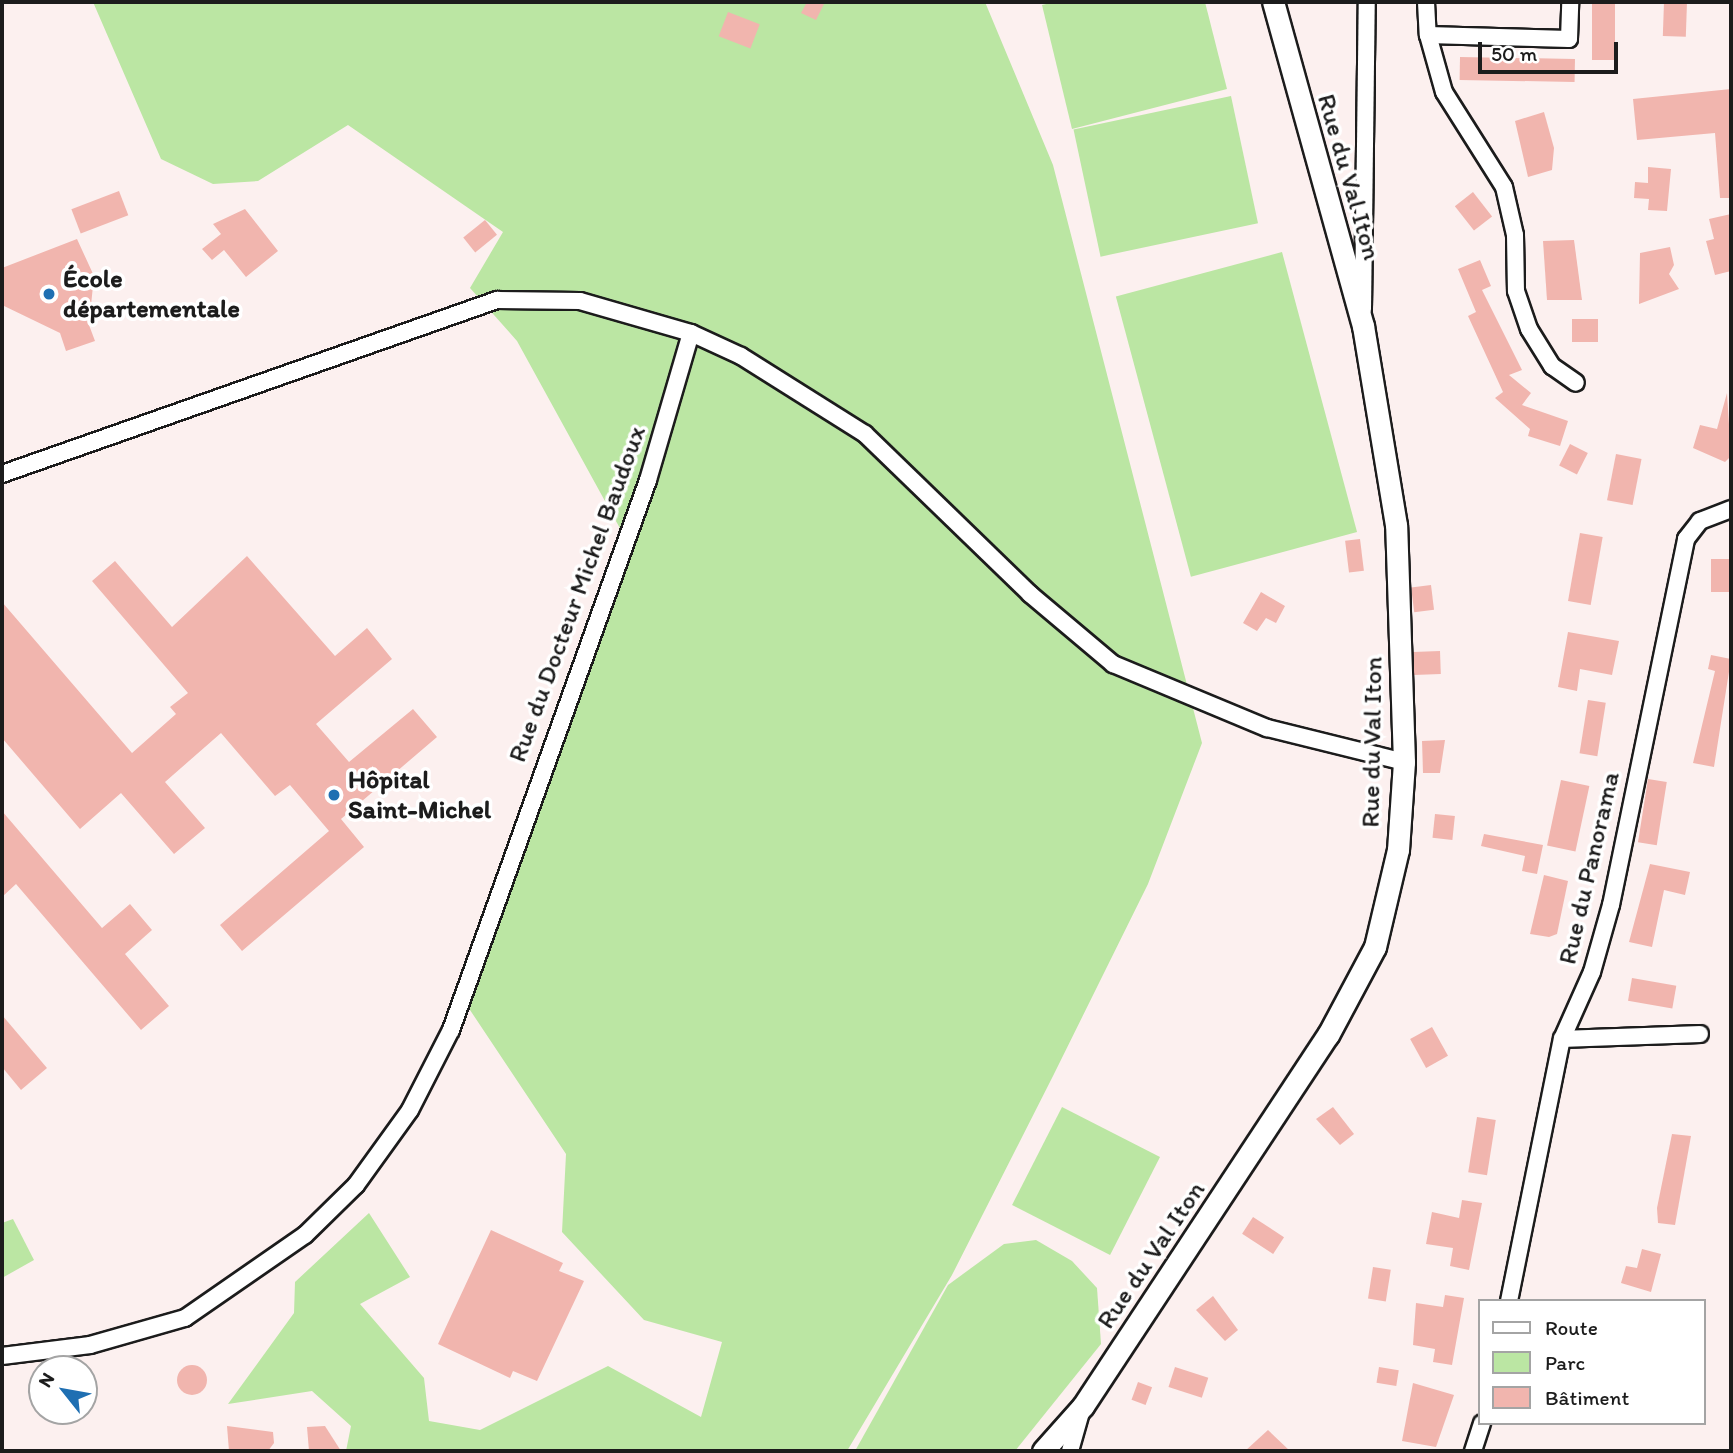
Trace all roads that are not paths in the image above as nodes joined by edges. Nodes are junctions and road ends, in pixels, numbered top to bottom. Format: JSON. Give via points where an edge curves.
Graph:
{"nodes":[{"id":1,"x":1273,"y":2,"type":"edge"},
{"id":2,"x":1367,"y":2,"type":"edge"},
{"id":3,"x":1426,"y":2,"type":"edge"},
{"id":4,"x":1570,"y":2,"type":"edge"},
{"id":5,"x":1428,"y":35,"type":"junction"},
{"id":6,"x":1363,"y":326,"type":"junction"},
{"id":7,"x":691,"y":333,"type":"junction"},
{"id":8,"x":1576,"y":383,"type":"dead end"},
{"id":9,"x":2,"y":474,"type":"edge"},
{"id":10,"x":1731,"y":509,"type":"edge"},
{"id":11,"x":1404,"y":762,"type":"junction"},
{"id":12,"x":1700,"y":1034,"type":"dead end"},
{"id":13,"x":1562,"y":1039,"type":"junction"},
{"id":14,"x":1509,"y":1299,"type":"edge"},
{"id":15,"x":2,"y":1356,"type":"edge"},
{"id":16,"x":1083,"y":1406,"type":"junction"},
{"id":17,"x":1481,"y":1425,"type":"edge"},
{"id":18,"x":1043,"y":1451,"type":"edge"},
{"id":19,"x":1070,"y":1451,"type":"edge"},
{"id":20,"x":1473,"y":1451,"type":"edge"}],
"edges":[{"from":1,"to":6,"type":"street","name":"Rue du Val Iton"},
{"from":2,"to":6,"type":"street"},
{"from":3,"to":5,"type":"street"},
{"from":4,"to":5,"type":"street","via":[[1569,39]]},
{"from":5,"to":8,"type":"street","via":[[1444,92],[1504,187],[1515,235],[1516,291],[1529,329],[1552,366]]},
{"from":6,"to":11,"type":"street","name":"Rue du Val Iton","via":[[1396,525]]},
{"from":7,"to":9,"type":"street","via":[[580,302],[496,300]]},
{"from":7,"to":11,"type":"street","via":[[741,356],[865,434],[1030,594],[1113,663],[1267,728]]},
{"from":7,"to":15,"type":"street","name":"Rue du Docteur Michel Baudoux","via":[[648,480],[450,1030],[410,1110],[356,1185],[305,1235],[185,1318],[90,1345]]},
{"from":10,"to":13,"type":"street","name":"Rue du Panorama","via":[[1700,521],[1686,539],[1611,905],[1592,972]]},
{"from":11,"to":16,"type":"street","name":"Rue du Val Iton","via":[[1398,850],[1375,947],[1328,1035]]},
{"from":12,"to":13,"type":"street"},
{"from":13,"to":14,"type":"street","name":"Rue du Panorama"},
{"from":16,"to":18,"type":"street"},
{"from":16,"to":19,"type":"street","name":"Rue du Val Iton"},
{"from":17,"to":20,"type":"street"}]}
